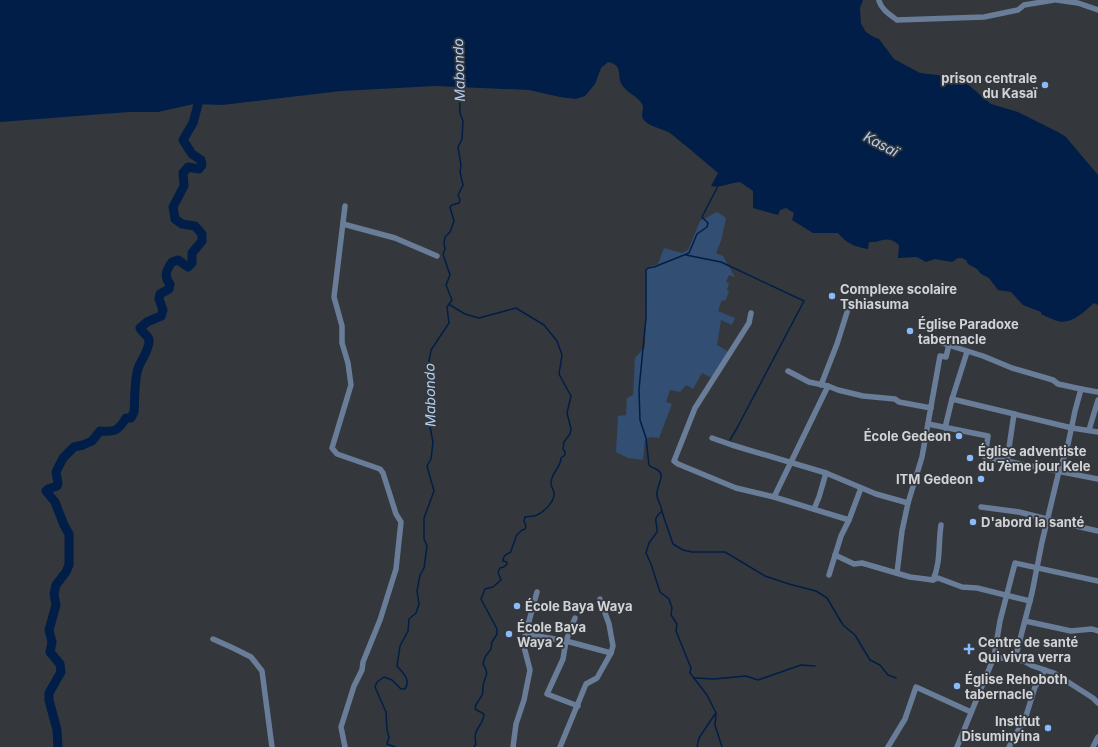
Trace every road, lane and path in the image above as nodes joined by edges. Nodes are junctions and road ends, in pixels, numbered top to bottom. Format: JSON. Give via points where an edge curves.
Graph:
{"nodes":[{"id":1,"x":1028,"y":0,"type":"edge"},
{"id":2,"x":1055,"y":0,"type":"edge"},
{"id":3,"x":879,"y":1,"type":"dead end"},
{"id":4,"x":1035,"y":4,"type":"junction"},
{"id":5,"x":1098,"y":10,"type":"edge"},
{"id":6,"x":345,"y":206,"type":"dead end"},
{"id":7,"x":343,"y":224,"type":"junction"},
{"id":8,"x":437,"y":256,"type":"dead end"},
{"id":9,"x":849,"y":306,"type":"dead end"},
{"id":10,"x":751,"y":313,"type":"dead end"},
{"id":11,"x":942,"y":343,"type":"dead end"},
{"id":12,"x":949,"y":346,"type":"junction"},
{"id":13,"x":967,"y":352,"type":"junction"},
{"id":14,"x":788,"y":371,"type":"dead end"},
{"id":15,"x":821,"y":385,"type":"junction"},
{"id":16,"x":828,"y":386,"type":"junction"},
{"id":17,"x":1081,"y":389,"type":"junction"},
{"id":18,"x":1098,"y":392,"type":"edge"},
{"id":19,"x":952,"y":400,"type":"junction"},
{"id":20,"x":1098,"y":400,"type":"edge"},
{"id":21,"x":931,"y":408,"type":"junction"},
{"id":22,"x":1014,"y":414,"type":"junction"},
{"id":23,"x":928,"y":424,"type":"junction"},
{"id":24,"x":945,"y":428,"type":"junction"},
{"id":25,"x":1072,"y":428,"type":"junction"},
{"id":26,"x":1089,"y":430,"type":"junction"},
{"id":27,"x":1098,"y":432,"type":"edge"},
{"id":28,"x":712,"y":438,"type":"dead end"},
{"id":29,"x":1007,"y":461,"type":"junction"},
{"id":30,"x":790,"y":462,"type":"junction"},
{"id":31,"x":1059,"y":471,"type":"junction"},
{"id":32,"x":826,"y":473,"type":"junction"},
{"id":33,"x":1098,"y":479,"type":"edge"},
{"id":34,"x":860,"y":488,"type":"junction"},
{"id":35,"x":774,"y":497,"type":"junction"},
{"id":36,"x":908,"y":503,"type":"junction"},
{"id":37,"x":981,"y":507,"type":"dead end"},
{"id":38,"x":814,"y":509,"type":"junction"},
{"id":39,"x":1047,"y":519,"type":"junction"},
{"id":40,"x":850,"y":520,"type":"junction"},
{"id":41,"x":941,"y":525,"type":"dead end"},
{"id":42,"x":1098,"y":531,"type":"edge"},
{"id":43,"x":835,"y":555,"type":"junction"},
{"id":44,"x":1037,"y":567,"type":"junction"},
{"id":45,"x":897,"y":573,"type":"junction"},
{"id":46,"x":829,"y":575,"type":"dead end"},
{"id":47,"x":933,"y":580,"type":"junction"},
{"id":48,"x":1098,"y":581,"type":"edge"},
{"id":49,"x":537,"y":592,"type":"dead end"},
{"id":50,"x":1006,"y":594,"type":"junction"},
{"id":51,"x":600,"y":599,"type":"dead end"},
{"id":52,"x":1030,"y":601,"type":"junction"},
{"id":53,"x":574,"y":618,"type":"dead end"},
{"id":54,"x":1025,"y":621,"type":"junction"},
{"id":55,"x":1098,"y":631,"type":"edge"},
{"id":56,"x":526,"y":634,"type":"junction"},
{"id":57,"x":213,"y":640,"type":"dead end"},
{"id":58,"x":566,"y":641,"type":"junction"},
{"id":59,"x":611,"y":653,"type":"junction"},
{"id":60,"x":994,"y":657,"type":"junction"},
{"id":61,"x":1015,"y":659,"type":"junction"},
{"id":62,"x":1045,"y":670,"type":"junction"},
{"id":63,"x":1098,"y":703,"type":"edge"},
{"id":64,"x":578,"y":706,"type":"junction"},
{"id":65,"x":972,"y":712,"type":"junction"},
{"id":66,"x":1098,"y":737,"type":"edge"},
{"id":67,"x":272,"y":747,"type":"edge"},
{"id":68,"x":344,"y":747,"type":"edge"},
{"id":69,"x":513,"y":747,"type":"edge"},
{"id":70,"x":560,"y":747,"type":"edge"},
{"id":71,"x":888,"y":747,"type":"edge"},
{"id":72,"x":957,"y":747,"type":"edge"},
{"id":73,"x":1010,"y":747,"type":"edge"},
{"id":74,"x":1093,"y":747,"type":"edge"}],
"edges":[{"from":1,"to":4,"type":"street"},
{"from":2,"to":4,"type":"street"},
{"from":2,"to":5,"type":"street","via":[[1078,3]]},
{"from":3,"to":4,"type":"street","via":[[881,7],[897,20],[984,17]]},
{"from":6,"to":7,"type":"street"},
{"from":7,"to":8,"type":"street","via":[[395,238]]},
{"from":7,"to":68,"type":"street","via":[[334,297],[342,326],[342,343],[351,385],[332,448],[337,454],[380,469],[401,522],[396,569],[341,727]]},
{"from":9,"to":15,"type":"street"},
{"from":10,"to":35,"type":"street","via":[[749,323],[695,408],[674,461],[736,488]]},
{"from":11,"to":12,"type":"street"},
{"from":12,"to":13,"type":"street"},
{"from":12,"to":21,"type":"street","via":[[946,357],[940,356]]},
{"from":13,"to":17,"type":"street","via":[[1053,380],[1058,384]]},
{"from":13,"to":19,"type":"street"},
{"from":14,"to":15,"type":"street"},
{"from":15,"to":16,"type":"street"},
{"from":16,"to":21,"type":"street","via":[[863,396],[895,399]]},
{"from":16,"to":30,"type":"street"},
{"from":17,"to":18,"type":"street"},
{"from":17,"to":25,"type":"street"},
{"from":19,"to":22,"type":"street"},
{"from":19,"to":24,"type":"street"},
{"from":20,"to":26,"type":"street"},
{"from":21,"to":23,"type":"street"},
{"from":22,"to":25,"type":"street"},
{"from":22,"to":29,"type":"street"},
{"from":23,"to":24,"type":"street"},
{"from":23,"to":36,"type":"street","via":[[922,457]]},
{"from":24,"to":29,"type":"street","via":[[988,436],[985,457]]},
{"from":25,"to":26,"type":"street"},
{"from":25,"to":31,"type":"street"},
{"from":26,"to":27,"type":"street"},
{"from":28,"to":30,"type":"street"},
{"from":29,"to":31,"type":"street"},
{"from":30,"to":32,"type":"street"},
{"from":30,"to":35,"type":"street"},
{"from":31,"to":33,"type":"street"},
{"from":31,"to":39,"type":"street"},
{"from":32,"to":34,"type":"street"},
{"from":32,"to":38,"type":"street"},
{"from":34,"to":36,"type":"street"},
{"from":34,"to":40,"type":"street"},
{"from":35,"to":38,"type":"street"},
{"from":36,"to":45,"type":"street"},
{"from":37,"to":39,"type":"street"},
{"from":38,"to":40,"type":"street"},
{"from":39,"to":42,"type":"street"},
{"from":39,"to":44,"type":"street"},
{"from":40,"to":43,"type":"street"},
{"from":41,"to":47,"type":"street","via":[[937,570]]},
{"from":43,"to":45,"type":"street","via":[[854,564],[862,563]]},
{"from":43,"to":46,"type":"street"},
{"from":44,"to":48,"type":"street"},
{"from":44,"to":50,"type":"street","via":[[1015,563]]},
{"from":44,"to":52,"type":"street"},
{"from":45,"to":47,"type":"street"},
{"from":47,"to":50,"type":"street","via":[[938,578],[962,587]]},
{"from":49,"to":56,"type":"street"},
{"from":50,"to":52,"type":"street"},
{"from":50,"to":60,"type":"street"},
{"from":51,"to":59,"type":"street","via":[[609,624],[613,646]]},
{"from":52,"to":54,"type":"street"},
{"from":53,"to":58,"type":"street"},
{"from":54,"to":55,"type":"street","via":[[1071,631]]},
{"from":54,"to":61,"type":"street"},
{"from":56,"to":58,"type":"street"},
{"from":56,"to":69,"type":"street","via":[[523,643],[530,670],[516,724]]},
{"from":57,"to":67,"type":"street","via":[[251,657],[262,671]]},
{"from":58,"to":59,"type":"street"},
{"from":58,"to":64,"type":"street","via":[[563,658],[547,694]]},
{"from":59,"to":64,"type":"street","via":[[597,678],[586,684]]},
{"from":60,"to":61,"type":"street"},
{"from":60,"to":65,"type":"street"},
{"from":61,"to":62,"type":"street"},
{"from":62,"to":63,"type":"street","via":[[1057,675]]},
{"from":62,"to":73,"type":"street","via":[[1034,687],[1026,716]]},
{"from":64,"to":70,"type":"street"},
{"from":65,"to":71,"type":"street","via":[[916,687],[905,719]]},
{"from":65,"to":72,"type":"street"},
{"from":66,"to":74,"type":"street"}]}
